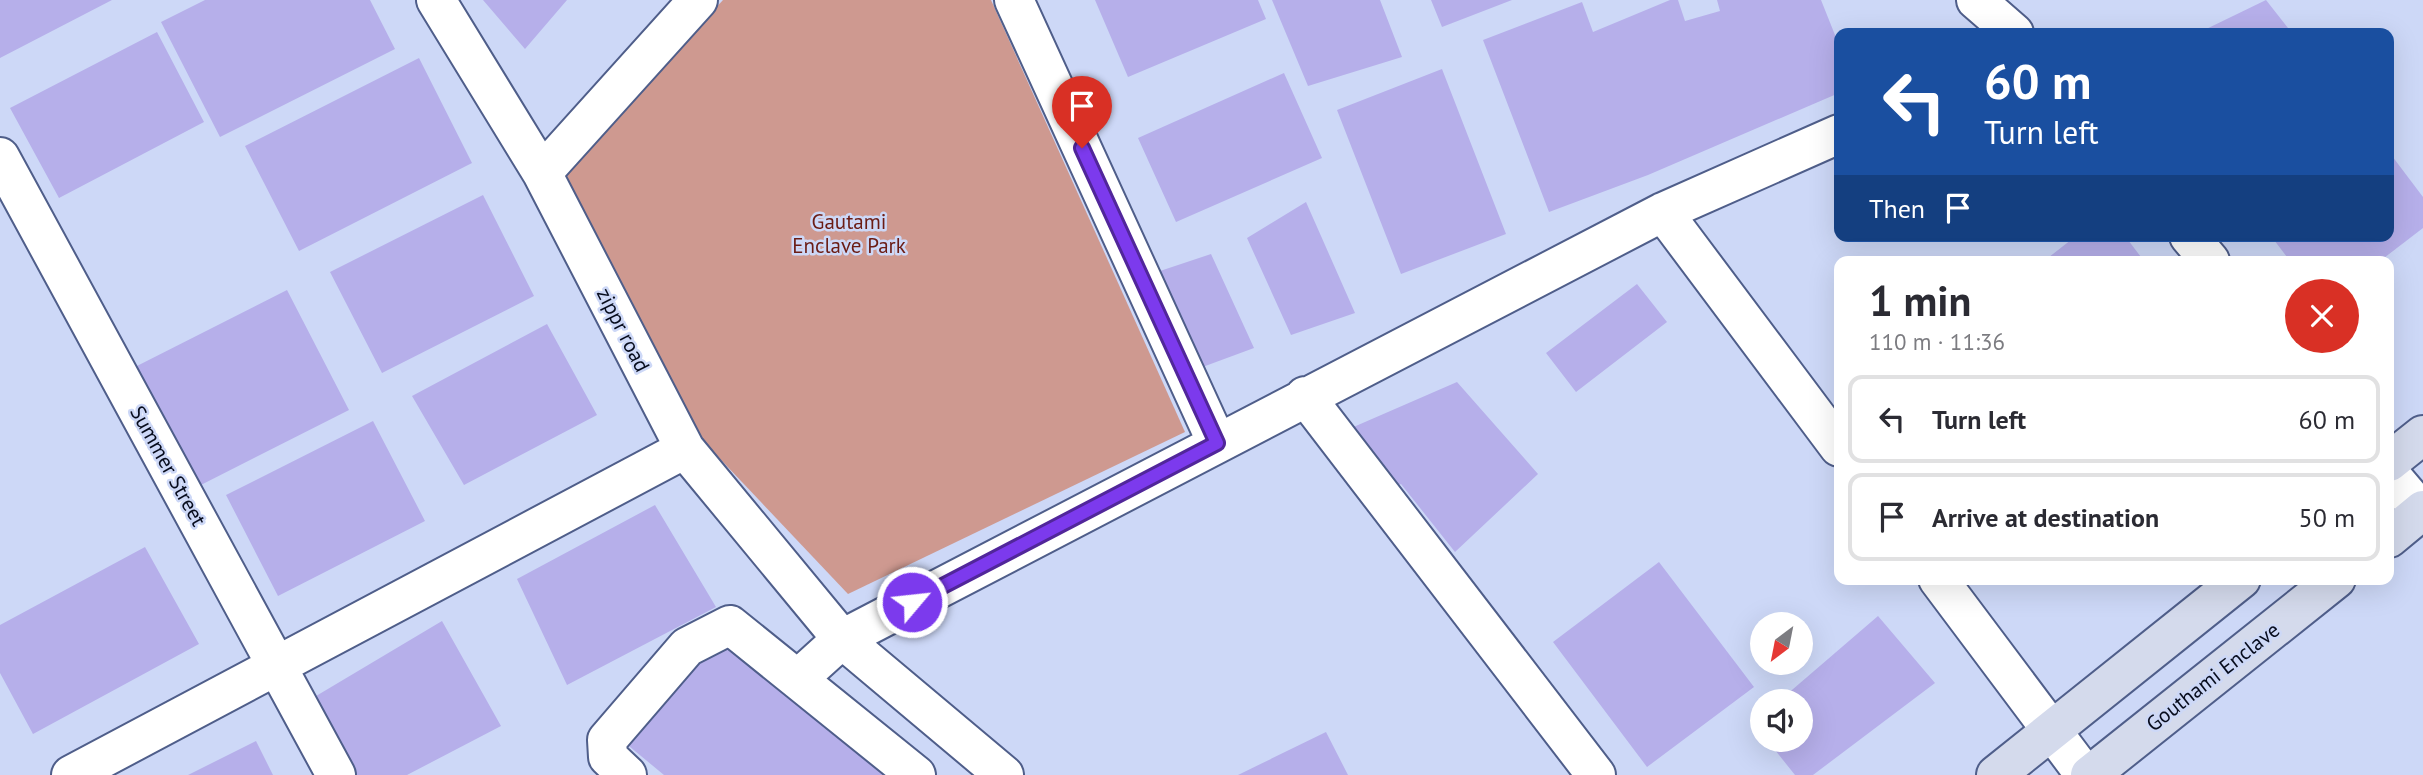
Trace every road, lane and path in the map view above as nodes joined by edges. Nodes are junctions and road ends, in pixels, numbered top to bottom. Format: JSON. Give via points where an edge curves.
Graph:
{"nodes":[{"id":1,"x":436,"y":0,"type":"edge"},
{"id":2,"x":698,"y":0,"type":"edge"},
{"id":3,"x":1014,"y":0,"type":"edge"},
{"id":4,"x":1976,"y":0,"type":"edge"},
{"id":5,"x":2008,"y":28,"type":"edge"},
{"id":6,"x":1834,"y":136,"type":"edge"},
{"id":7,"x":0,"y":157,"type":"edge"},
{"id":8,"x":542,"y":173,"type":"junction"},
{"id":9,"x":1662,"y":212,"type":"junction"},
{"id":10,"x":2194,"y":242,"type":"edge"},
{"id":11,"x":2206,"y":256,"type":"edge"},
{"id":12,"x":1305,"y":396,"type":"junction"},
{"id":13,"x":2423,"y":435,"type":"edge"},
{"id":14,"x":1834,"y":440,"type":"edge"},
{"id":15,"x":1217,"y":443,"type":"junction"},
{"id":16,"x":685,"y":449,"type":"junction"},
{"id":17,"x":2394,"y":458,"type":"edge"},
{"id":18,"x":2394,"y":479,"type":"edge"},
{"id":19,"x":2423,"y":512,"type":"edge"},
{"id":20,"x":2394,"y":534,"type":"edge"},
{"id":21,"x":1942,"y":585,"type":"edge"},
{"id":22,"x":2233,"y":585,"type":"edge"},
{"id":23,"x":2328,"y":585,"type":"edge"},
{"id":24,"x":842,"y":639,"type":"junction"},
{"id":25,"x":275,"y":665,"type":"junction"},
{"id":26,"x":799,"y":678,"type":"junction"},
{"id":27,"x":2051,"y":730,"type":"junction"},
{"id":28,"x":72,"y":775,"type":"edge"},
{"id":29,"x":336,"y":775,"type":"edge"},
{"id":30,"x":627,"y":775,"type":"edge"},
{"id":31,"x":916,"y":775,"type":"edge"},
{"id":32,"x":1004,"y":775,"type":"edge"},
{"id":33,"x":1596,"y":775,"type":"edge"},
{"id":34,"x":1996,"y":775,"type":"edge"},
{"id":35,"x":2087,"y":775,"type":"edge"}],
"edges":[{"from":1,"to":8,"type":"street","name":"zippr road"},
{"from":2,"to":8,"type":"street"},
{"from":3,"to":15,"type":"street"},
{"from":4,"to":5,"type":"street"},
{"from":6,"to":9,"type":"street"},
{"from":7,"to":25,"type":"street","name":"Summer Street"},
{"from":8,"to":16,"type":"street","name":"zippr road"},
{"from":9,"to":12,"type":"street"},
{"from":9,"to":14,"type":"street"},
{"from":10,"to":11,"type":"street"},
{"from":12,"to":15,"type":"street"},
{"from":12,"to":33,"type":"street"},
{"from":13,"to":17,"type":"street"},
{"from":15,"to":24,"type":"street"},
{"from":16,"to":24,"type":"street","name":"zippr road"},
{"from":16,"to":25,"type":"street"},
{"from":18,"to":19,"type":"street"},
{"from":19,"to":20,"type":"street"},
{"from":21,"to":27,"type":"street"},
{"from":22,"to":27,"type":"street"},
{"from":23,"to":35,"type":"street","name":"Gouthami Enclave"},
{"from":24,"to":26,"type":"street"},
{"from":24,"to":32,"type":"street","name":"zippr road"},
{"from":25,"to":28,"type":"street"},
{"from":25,"to":29,"type":"street","name":"Summer Street"},
{"from":26,"to":30,"type":"street","via":[[730,625],[710,633],[687,647],[607,740],[608,757]]},
{"from":26,"to":31,"type":"street"},
{"from":27,"to":34,"type":"street"},
{"from":27,"to":35,"type":"street"}]}
